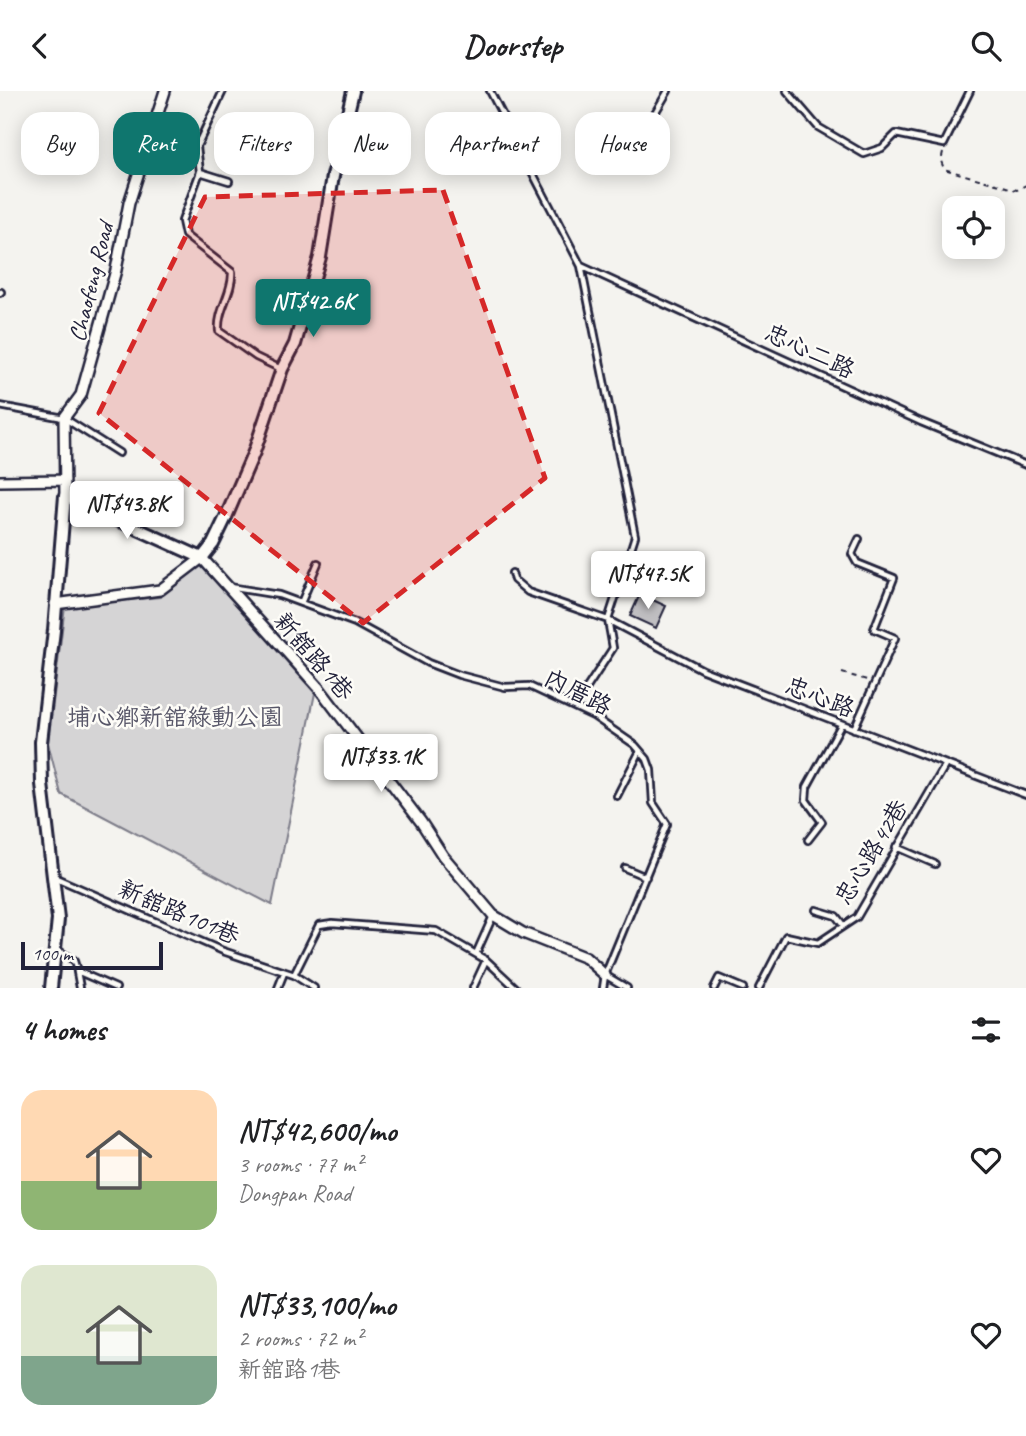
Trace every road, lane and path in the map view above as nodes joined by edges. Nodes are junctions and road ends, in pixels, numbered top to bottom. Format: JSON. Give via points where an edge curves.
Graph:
{"nodes":[{"id":1,"x":165,"y":91,"type":"edge"},
{"id":2,"x":223,"y":91,"type":"edge"},
{"id":3,"x":353,"y":91,"type":"edge"},
{"id":4,"x":490,"y":91,"type":"edge"},
{"id":5,"x":668,"y":91,"type":"edge"},
{"id":6,"x":787,"y":91,"type":"edge"},
{"id":7,"x":970,"y":91,"type":"edge"},
{"id":8,"x":158,"y":112,"type":"edge"},
{"id":9,"x":656,"y":112,"type":"edge"},
{"id":10,"x":200,"y":140,"type":"edge"},
{"id":11,"x":944,"y":144,"type":"junction"},
{"id":12,"x":200,"y":172,"type":"edge"},
{"id":13,"x":138,"y":175,"type":"edge"},
{"id":14,"x":199,"y":175,"type":"edge"},
{"id":15,"x":229,"y":181,"type":"dead end"},
{"id":16,"x":1026,"y":185,"type":"edge"},
{"id":17,"x":581,"y":266,"type":"junction"},
{"id":18,"x":282,"y":369,"type":"junction"},
{"id":19,"x":0,"y":406,"type":"edge"},
{"id":20,"x":64,"y":418,"type":"junction"},
{"id":21,"x":119,"y":453,"type":"dead end"},
{"id":22,"x":1026,"y":465,"type":"edge"},
{"id":23,"x":0,"y":481,"type":"edge"},
{"id":24,"x":65,"y":481,"type":"junction"},
{"id":25,"x":65,"y":496,"type":"junction"},
{"id":26,"x":859,"y":539,"type":"dead end"},
{"id":27,"x":202,"y":558,"type":"junction"},
{"id":28,"x":318,"y":563,"type":"dead end"},
{"id":29,"x":512,"y":573,"type":"dead end"},
{"id":30,"x":228,"y":587,"type":"junction"},
{"id":31,"x":301,"y":603,"type":"junction"},
{"id":32,"x":55,"y":604,"type":"junction"},
{"id":33,"x":608,"y":620,"type":"junction"},
{"id":34,"x":842,"y":673,"type":"dead end"},
{"id":35,"x":875,"y":682,"type":"junction"},
{"id":36,"x":575,"y":706,"type":"junction"},
{"id":37,"x":841,"y":725,"type":"junction"},
{"id":38,"x":854,"y":729,"type":"junction"},
{"id":39,"x":640,"y":751,"type":"junction"},
{"id":40,"x":946,"y":764,"type":"junction"},
{"id":41,"x":1026,"y":795,"type":"edge"},
{"id":42,"x":617,"y":796,"type":"dead end"},
{"id":43,"x":808,"y":840,"type":"dead end"},
{"id":44,"x":896,"y":847,"type":"junction"},
{"id":45,"x":935,"y":864,"type":"dead end"},
{"id":46,"x":625,"y":868,"type":"dead end"},
{"id":47,"x":53,"y":877,"type":"junction"},
{"id":48,"x":646,"y":877,"type":"junction"},
{"id":49,"x":816,"y":911,"type":"dead end"},
{"id":50,"x":493,"y":915,"type":"junction"},
{"id":51,"x":843,"y":925,"type":"junction"},
{"id":52,"x":57,"y":950,"type":"junction"},
{"id":53,"x":476,"y":954,"type":"junction"},
{"id":54,"x":486,"y":960,"type":"junction"},
{"id":55,"x":77,"y":971,"type":"junction"},
{"id":56,"x":284,"y":973,"type":"junction"},
{"id":57,"x":294,"y":975,"type":"junction"},
{"id":58,"x":606,"y":975,"type":"junction"},
{"id":59,"x":51,"y":988,"type":"edge"},
{"id":60,"x":80,"y":988,"type":"edge"},
{"id":61,"x":116,"y":988,"type":"edge"},
{"id":62,"x":278,"y":988,"type":"edge"},
{"id":63,"x":314,"y":988,"type":"edge"},
{"id":64,"x":473,"y":988,"type":"edge"},
{"id":65,"x":516,"y":988,"type":"edge"},
{"id":66,"x":603,"y":988,"type":"edge"},
{"id":67,"x":627,"y":988,"type":"edge"},
{"id":68,"x":714,"y":988,"type":"edge"},
{"id":69,"x":743,"y":988,"type":"edge"},
{"id":70,"x":759,"y":988,"type":"edge"}],
"edges":[{"from":1,"to":8,"type":"street","name":"Chaofeng Road"},
{"from":2,"to":10,"type":"lane"},
{"from":3,"to":18,"type":"street","via":[[332,176],[320,257],[295,344]]},
{"from":4,"to":17,"type":"lane"},
{"from":5,"to":9,"type":"lane"},
{"from":6,"to":11,"type":"lane","via":[[818,127],[864,154],[882,148],[896,134]]},
{"from":7,"to":11,"type":"lane"},
{"from":11,"to":16,"type":"path","via":[[944,169],[1017,190]]},
{"from":12,"to":15,"type":"lane"},
{"from":13,"to":20,"type":"street","name":"Chaofeng Road","via":[[81,395]]},
{"from":14,"to":18,"type":"lane","via":[[182,221],[185,235],[232,272],[219,331]]},
{"from":17,"to":22,"type":"lane","name":"忠心二路","via":[[921,422]]},
{"from":17,"to":33,"type":"lane","via":[[635,536]]},
{"from":18,"to":27,"type":"street","via":[[242,480]]},
{"from":19,"to":20,"type":"lane"},
{"from":20,"to":21,"type":"lane"},
{"from":20,"to":24,"type":"street"},
{"from":23,"to":24,"type":"street"},
{"from":24,"to":25,"type":"street"},
{"from":25,"to":27,"type":"street"},
{"from":25,"to":32,"type":"street"},
{"from":26,"to":35,"type":"lane","via":[[852,554],[857,563],[894,578],[874,629],[895,638]]},
{"from":27,"to":30,"type":"street","name":"新舘路1巷"},
{"from":27,"to":32,"type":"street","via":[[160,590]]},
{"from":28,"to":31,"type":"lane"},
{"from":29,"to":33,"type":"lane","name":"忠心路","via":[[528,592]]},
{"from":30,"to":31,"type":"lane","name":"內厝路"},
{"from":30,"to":50,"type":"street","name":"新舘路1巷","via":[[319,688],[443,856]]},
{"from":31,"to":36,"type":"lane","name":"內厝路","via":[[355,623],[459,675],[505,687],[529,686]]},
{"from":32,"to":47,"type":"street","via":[[41,741]]},
{"from":33,"to":36,"type":"lane","via":[[613,648]]},
{"from":33,"to":37,"type":"lane","name":"忠心路","via":[[703,670]]},
{"from":34,"to":35,"type":"path"},
{"from":35,"to":38,"type":"lane"},
{"from":36,"to":39,"type":"lane","name":"內厝路"},
{"from":37,"to":38,"type":"lane","name":"忠心路"},
{"from":37,"to":43,"type":"lane","via":[[807,787],[806,800],[822,822]]},
{"from":38,"to":40,"type":"lane","name":"忠心路"},
{"from":39,"to":42,"type":"lane"},
{"from":39,"to":48,"type":"lane","via":[[651,770],[653,803],[667,824]]},
{"from":40,"to":41,"type":"lane","name":"忠心路"},
{"from":40,"to":44,"type":"lane","name":"忠心路42巷"},
{"from":44,"to":45,"type":"lane"},
{"from":44,"to":51,"type":"lane","name":"忠心路42巷","via":[[857,918]]},
{"from":46,"to":48,"type":"lane"},
{"from":47,"to":52,"type":"street"},
{"from":47,"to":56,"type":"lane","name":"新舘路101巷"},
{"from":48,"to":58,"type":"lane"},
{"from":49,"to":51,"type":"lane","via":[[836,916]]},
{"from":50,"to":53,"type":"lane"},
{"from":50,"to":58,"type":"street","name":"新舘路1巷","via":[[523,933],[586,958]]},
{"from":51,"to":70,"type":"lane","name":"忠心路42巷","via":[[818,943],[786,936]]},
{"from":52,"to":55,"type":"lane","via":[[74,961]]},
{"from":52,"to":59,"type":"street"},
{"from":53,"to":54,"type":"lane"},
{"from":53,"to":57,"type":"lane","via":[[436,931],[319,925]]},
{"from":54,"to":64,"type":"lane"},
{"from":54,"to":65,"type":"lane"},
{"from":55,"to":60,"type":"lane"},
{"from":55,"to":61,"type":"lane"},
{"from":56,"to":57,"type":"lane","name":"新舘路101巷"},
{"from":56,"to":62,"type":"lane"},
{"from":57,"to":63,"type":"lane","name":"新舘路101巷"},
{"from":58,"to":66,"type":"lane"},
{"from":58,"to":67,"type":"lane"},
{"from":68,"to":69,"type":"lane","via":[[719,978]]}]}
